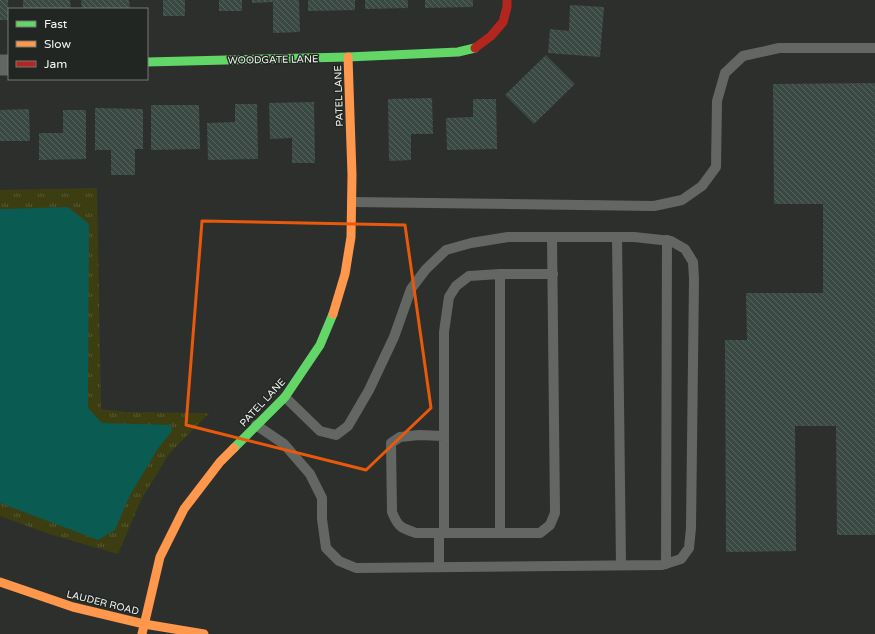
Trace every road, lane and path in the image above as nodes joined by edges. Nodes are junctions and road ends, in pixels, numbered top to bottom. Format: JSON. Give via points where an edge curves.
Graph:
{"nodes":[{"id":1,"x":507,"y":0,"type":"edge"},
{"id":2,"x":875,"y":48,"type":"edge"},
{"id":3,"x":348,"y":57,"type":"junction"},
{"id":4,"x":148,"y":62,"type":"edge"},
{"id":5,"x":352,"y":202,"type":"junction"},
{"id":6,"x":552,"y":237,"type":"junction"},
{"id":7,"x":617,"y":237,"type":"junction"},
{"id":8,"x":667,"y":240,"type":"junction"},
{"id":9,"x":500,"y":274,"type":"junction"},
{"id":10,"x":553,"y":274,"type":"junction"},
{"id":11,"x":284,"y":397,"type":"junction"},
{"id":12,"x":256,"y":425,"type":"junction"},
{"id":13,"x":444,"y":436,"type":"junction"},
{"id":14,"x":441,"y":533,"type":"junction"},
{"id":15,"x":500,"y":533,"type":"junction"},
{"id":16,"x":666,"y":564,"type":"junction"},
{"id":17,"x":621,"y":565,"type":"junction"},
{"id":18,"x":439,"y":567,"type":"junction"},
{"id":19,"x":0,"y":582,"type":"edge"},
{"id":20,"x":144,"y":624,"type":"junction"},
{"id":21,"x":142,"y":634,"type":"edge"},
{"id":22,"x":204,"y":634,"type":"edge"}],
"edges":[{"from":1,"to":3,"type":"street","name":"WOODGATE LANE","via":[[508,7],[502,22],[491,36],[474,48],[458,52]]},
{"from":2,"to":5,"type":"lane","via":[[779,48],[743,56],[725,72],[717,101],[716,167],[702,186],[682,200],[654,206]]},
{"from":3,"to":4,"type":"street","name":"WOODGATE LANE"},
{"from":3,"to":5,"type":"street","name":"PATEL LANE"},
{"from":5,"to":11,"type":"street","name":"PATEL LANE","via":[[351,237],[345,274],[335,310],[320,345]]},
{"from":6,"to":7,"type":"lane"},
{"from":6,"to":10,"type":"lane"},
{"from":6,"to":11,"type":"lane","via":[[508,237],[471,242],[446,250],[426,269],[411,289],[394,337],[369,390],[348,426],[336,435],[320,431]]},
{"from":7,"to":8,"type":"lane"},
{"from":7,"to":17,"type":"lane"},
{"from":8,"to":16,"type":"lane"},
{"from":8,"to":16,"type":"lane","via":[[685,249],[693,262],[694,279],[691,534],[689,548],[681,559]]},
{"from":9,"to":10,"type":"lane"},
{"from":9,"to":13,"type":"lane","via":[[468,276],[456,286],[449,297],[444,332]]},
{"from":9,"to":15,"type":"lane"},
{"from":10,"to":15,"type":"lane","via":[[555,513],[550,525],[540,533]]},
{"from":11,"to":12,"type":"street","name":"PATEL LANE"},
{"from":12,"to":18,"type":"lane","via":[[284,444],[310,474],[322,498],[326,548],[338,561],[356,568]]},
{"from":12,"to":20,"type":"street","name":"PATEL LANE","via":[[220,462],[184,509],[160,557]]},
{"from":13,"to":14,"type":"lane"},
{"from":13,"to":14,"type":"lane","via":[[400,437],[391,443],[392,512],[396,522],[403,529],[416,533]]},
{"from":14,"to":15,"type":"lane"},
{"from":14,"to":18,"type":"lane"},
{"from":16,"to":17,"type":"lane"},
{"from":17,"to":18,"type":"lane"},
{"from":19,"to":20,"type":"street","name":"LAUDER ROAD","via":[[74,607]]},
{"from":20,"to":21,"type":"street","name":"PATEL LANE"},
{"from":20,"to":22,"type":"street","name":"LAUDER ROAD"}]}
